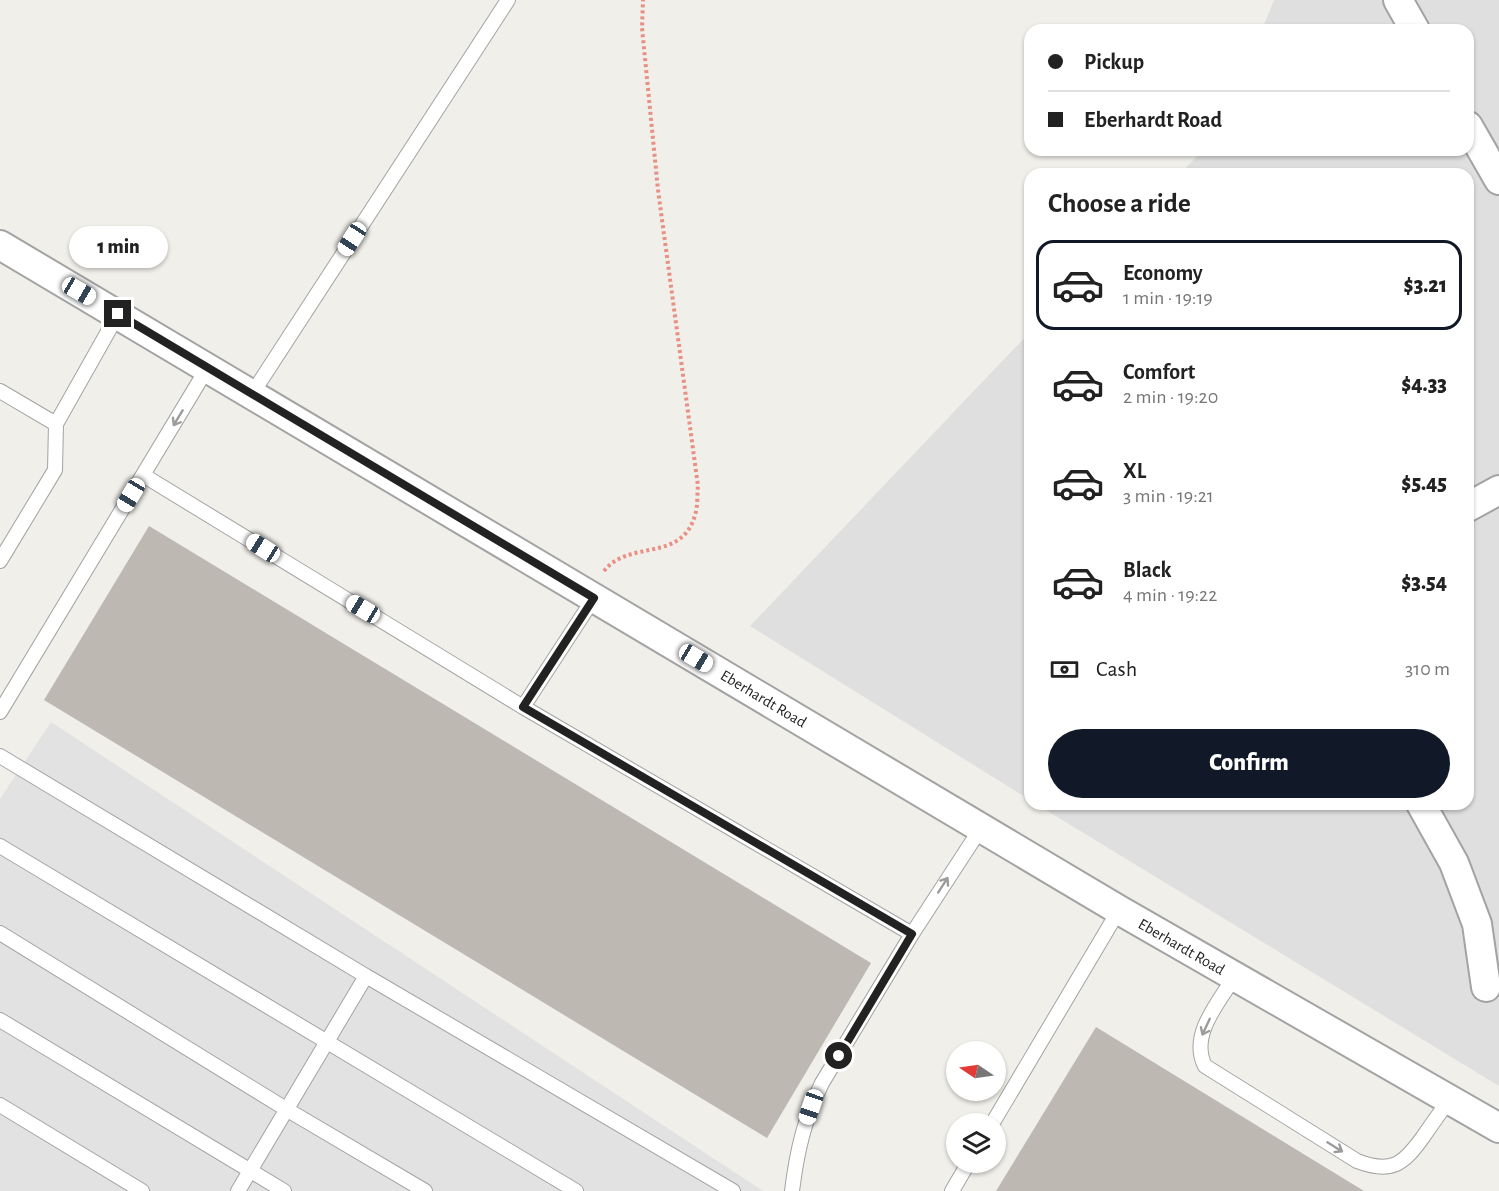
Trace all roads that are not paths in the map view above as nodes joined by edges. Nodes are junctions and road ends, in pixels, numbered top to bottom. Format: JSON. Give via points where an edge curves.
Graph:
{"nodes":[{"id":1,"x":508,"y":0,"type":"edge"},
{"id":2,"x":1398,"y":0,"type":"edge"},
{"id":3,"x":1412,"y":24,"type":"edge"},
{"id":4,"x":1474,"y":136,"type":"edge"},
{"id":5,"x":1499,"y":180,"type":"edge"},
{"id":6,"x":0,"y":245,"type":"edge"},
{"id":7,"x":118,"y":314,"type":"junction"},
{"id":8,"x":208,"y":367,"type":"junction"},
{"id":9,"x":0,"y":391,"type":"edge"},
{"id":10,"x":252,"y":394,"type":"junction"},
{"id":11,"x":56,"y":424,"type":"junction"},
{"id":12,"x":143,"y":475,"type":"junction"},
{"id":13,"x":1499,"y":490,"type":"edge"},
{"id":14,"x":1474,"y":504,"type":"edge"},
{"id":15,"x":0,"y":561,"type":"edge"},
{"id":16,"x":591,"y":596,"type":"junction"},
{"id":17,"x":523,"y":707,"type":"junction"},
{"id":18,"x":0,"y":712,"type":"edge"},
{"id":19,"x":0,"y":756,"type":"edge"},
{"id":20,"x":1424,"y":810,"type":"edge"},
{"id":21,"x":981,"y":828,"type":"junction"},
{"id":22,"x":0,"y":846,"type":"edge"},
{"id":23,"x":1119,"y":910,"type":"junction"},
{"id":24,"x":0,"y":933,"type":"edge"},
{"id":25,"x":912,"y":934,"type":"junction"},
{"id":26,"x":366,"y":976,"type":"junction"},
{"id":27,"x":1235,"y":976,"type":"junction"},
{"id":28,"x":1486,"y":987,"type":"dead end"},
{"id":29,"x":0,"y":1020,"type":"edge"},
{"id":30,"x":326,"y":1042,"type":"junction"},
{"id":31,"x":1450,"y":1099,"type":"junction"},
{"id":32,"x":0,"y":1105,"type":"edge"},
{"id":33,"x":286,"y":1109,"type":"junction"},
{"id":34,"x":999,"y":1113,"type":"edge"},
{"id":35,"x":1499,"y":1128,"type":"edge"},
{"id":36,"x":250,"y":1170,"type":"junction"},
{"id":37,"x":962,"y":1173,"type":"edge"},
{"id":38,"x":142,"y":1191,"type":"edge"},
{"id":39,"x":238,"y":1191,"type":"edge"},
{"id":40,"x":284,"y":1191,"type":"edge"},
{"id":41,"x":425,"y":1191,"type":"edge"},
{"id":42,"x":576,"y":1191,"type":"edge"},
{"id":43,"x":733,"y":1191,"type":"edge"},
{"id":44,"x":792,"y":1191,"type":"edge"},
{"id":45,"x":951,"y":1191,"type":"edge"}],
"edges":[{"from":1,"to":10,"type":"lane"},
{"from":2,"to":3,"type":"street"},
{"from":4,"to":5,"type":"street"},
{"from":6,"to":7,"type":"street","name":"Eberhardt Road"},
{"from":7,"to":8,"type":"street","name":"Eberhardt Road"},
{"from":7,"to":11,"type":"lane"},
{"from":8,"to":10,"type":"street","name":"Eberhardt Road"},
{"from":8,"to":12,"type":"lane","one_way":true},
{"from":9,"to":11,"type":"lane"},
{"from":10,"to":16,"type":"street","name":"Eberhardt Road"},
{"from":11,"to":15,"type":"lane","via":[[56,470]]},
{"from":12,"to":17,"type":"lane"},
{"from":12,"to":18,"type":"lane"},
{"from":13,"to":14,"type":"street"},
{"from":16,"to":17,"type":"lane"},
{"from":16,"to":21,"type":"street","name":"Eberhardt Road"},
{"from":17,"to":25,"type":"lane"},
{"from":19,"to":26,"type":"lane"},
{"from":20,"to":28,"type":"street","via":[[1454,863],[1477,924]]},
{"from":21,"to":23,"type":"street","name":"Eberhardt Road"},
{"from":25,"to":21,"type":"lane","one_way":true},
{"from":22,"to":30,"type":"lane"},
{"from":23,"to":27,"type":"street","name":"Eberhardt Road"},
{"from":23,"to":34,"type":"lane"},
{"from":24,"to":33,"type":"lane"},
{"from":25,"to":44,"type":"lane","via":[[822,1083],[801,1136]]},
{"from":26,"to":30,"type":"lane"},
{"from":26,"to":43,"type":"lane"},
{"from":27,"to":31,"type":"street","name":"Eberhardt Road"},
{"from":27,"to":31,"type":"lane","one_way":true,"via":[[1203,1030],[1199,1055],[1205,1066],[1357,1161],[1380,1168],[1405,1161]]},
{"from":29,"to":36,"type":"lane"},
{"from":30,"to":33,"type":"lane"},
{"from":30,"to":42,"type":"lane"},
{"from":31,"to":35,"type":"street","name":"Eberhardt Road"},
{"from":32,"to":38,"type":"lane"},
{"from":33,"to":36,"type":"lane"},
{"from":33,"to":41,"type":"lane"},
{"from":36,"to":39,"type":"lane"},
{"from":36,"to":40,"type":"lane"},
{"from":37,"to":45,"type":"lane"}]}
